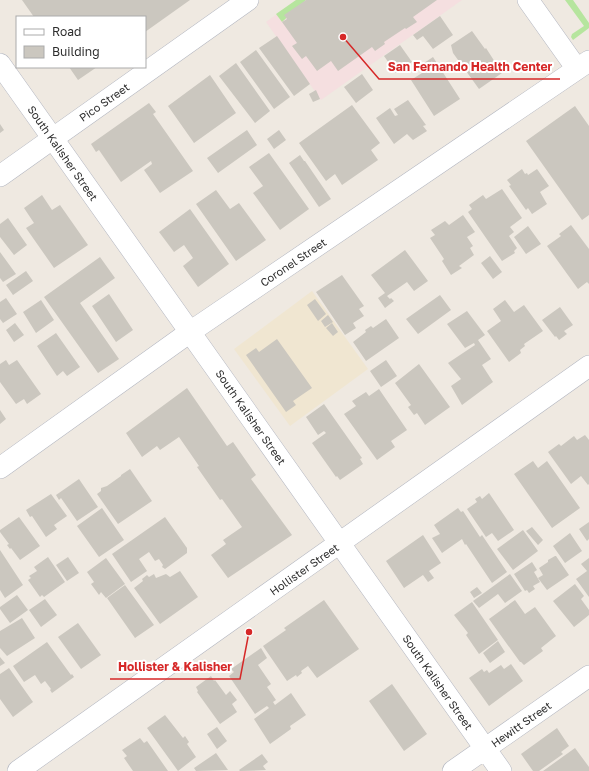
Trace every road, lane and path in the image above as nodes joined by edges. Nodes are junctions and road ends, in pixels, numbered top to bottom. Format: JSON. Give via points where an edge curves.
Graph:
{"nodes":[{"id":1,"x":248,"y":0,"type":"edge"},
{"id":2,"x":528,"y":0,"type":"edge"},
{"id":3,"x":0,"y":64,"type":"edge"},
{"id":4,"x":585,"y":65,"type":"edge"},
{"id":5,"x":53,"y":138,"type":"junction"},
{"id":6,"x":0,"y":176,"type":"edge"},
{"id":7,"x":190,"y":332,"type":"junction"},
{"id":8,"x":589,"y":366,"type":"edge"},
{"id":9,"x":0,"y":468,"type":"edge"},
{"id":10,"x":340,"y":543,"type":"junction"},
{"id":11,"x":589,"y":676,"type":"edge"},
{"id":12,"x":486,"y":749,"type":"junction"},
{"id":13,"x":18,"y":771,"type":"edge"},
{"id":14,"x":453,"y":771,"type":"edge"},
{"id":15,"x":501,"y":771,"type":"edge"}],
"edges":[{"from":1,"to":5,"type":"street","name":"Pico Street"},
{"from":2,"to":4,"type":"street"},
{"from":3,"to":5,"type":"street","name":"South Kalisher Street"},
{"from":4,"to":7,"type":"street","name":"Coronel Street"},
{"from":5,"to":6,"type":"street","name":"Pico Street"},
{"from":5,"to":7,"type":"street","name":"South Kalisher Street"},
{"from":7,"to":9,"type":"street","name":"Coronel Street"},
{"from":7,"to":10,"type":"street","name":"South Kalisher Street"},
{"from":8,"to":10,"type":"street","name":"Hollister Street"},
{"from":10,"to":12,"type":"street","name":"South Kalisher Street"},
{"from":10,"to":13,"type":"street","name":"Hollister Street"},
{"from":11,"to":12,"type":"street","name":"Hewitt Street"},
{"from":12,"to":14,"type":"street","name":"Hewitt Street"},
{"from":12,"to":15,"type":"street","name":"South Kalisher Street"}]}
